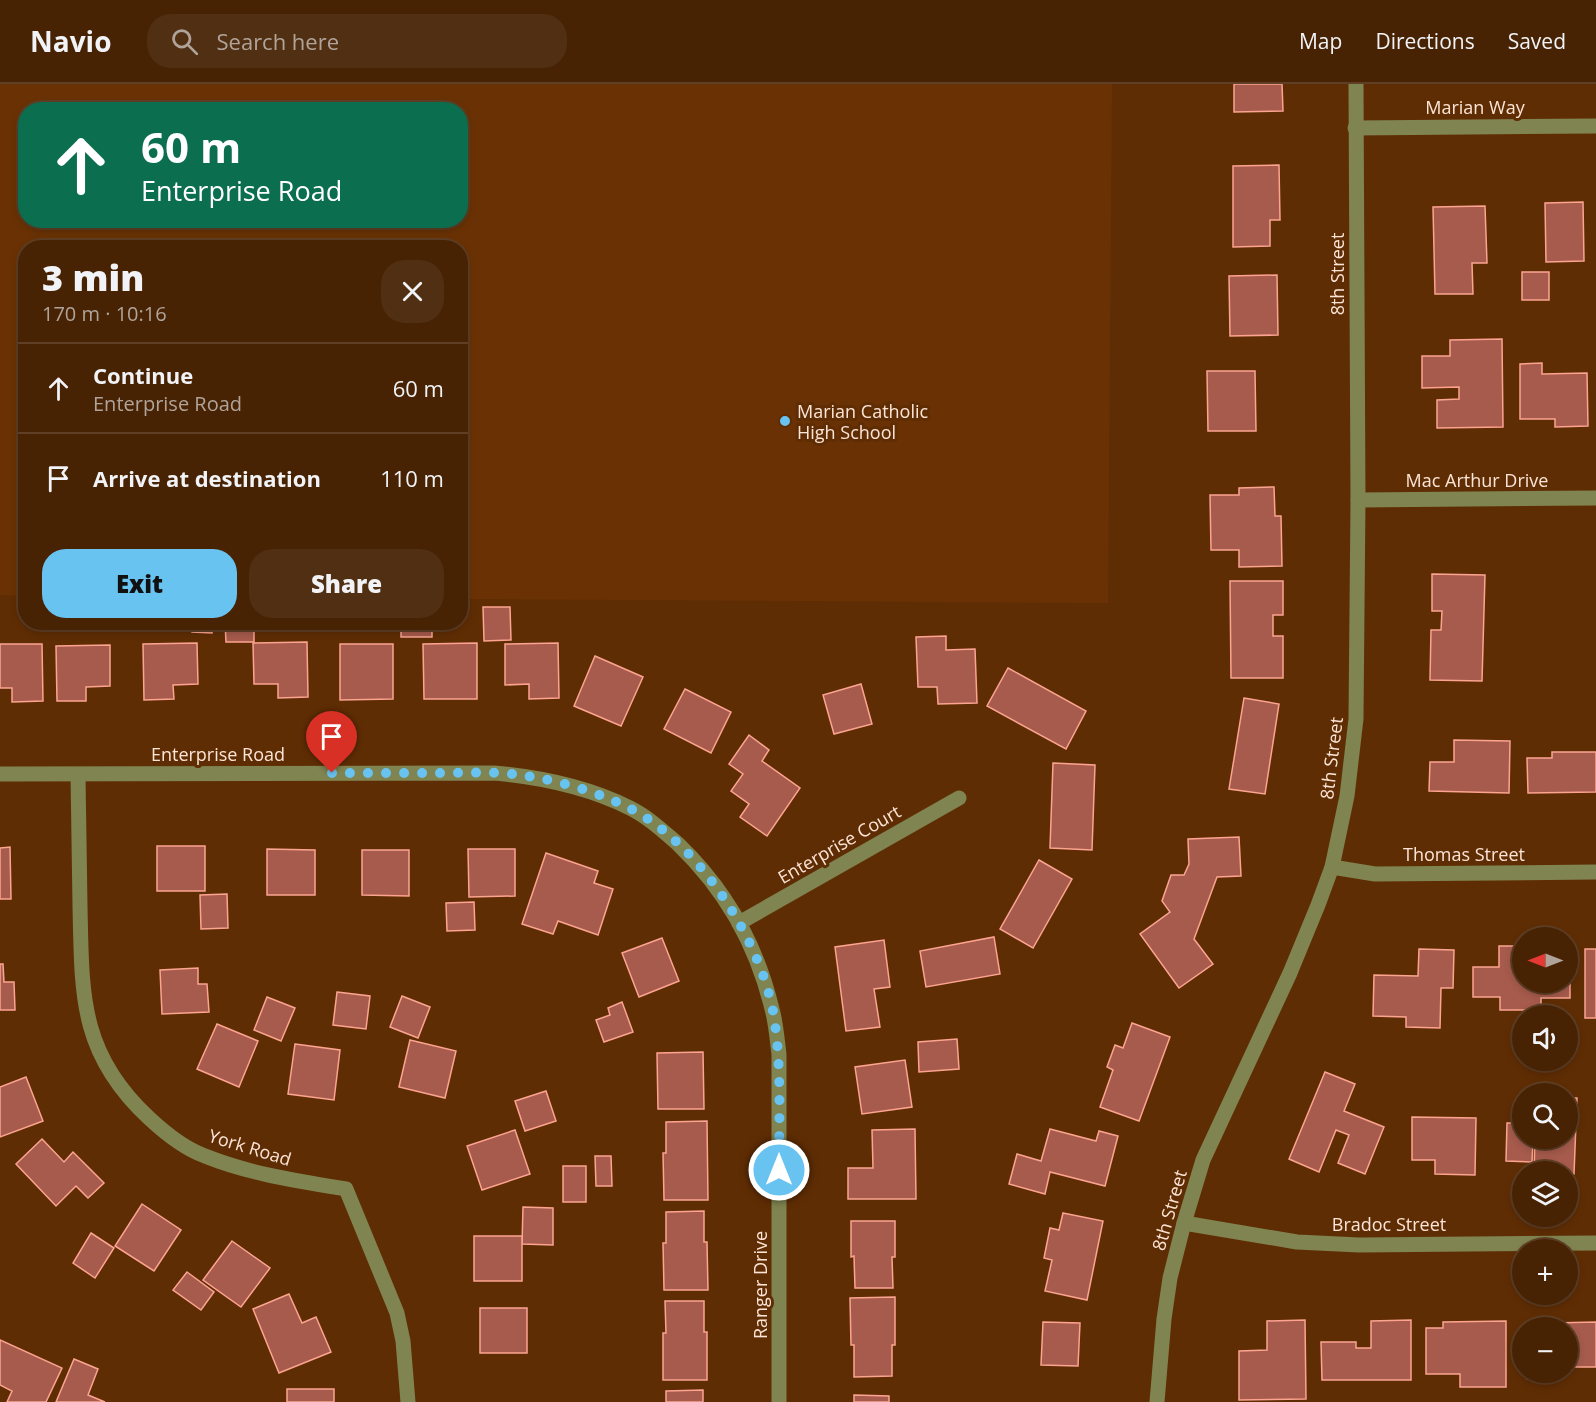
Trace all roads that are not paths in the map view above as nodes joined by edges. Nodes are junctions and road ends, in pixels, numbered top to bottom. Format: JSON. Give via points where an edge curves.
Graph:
{"nodes":[{"id":1,"x":1356,"y":84,"type":"edge"},
{"id":2,"x":1596,"y":126,"type":"edge"},
{"id":3,"x":1355,"y":128,"type":"junction"},
{"id":4,"x":1596,"y":498,"type":"edge"},
{"id":5,"x":1358,"y":500,"type":"junction"},
{"id":6,"x":0,"y":774,"type":"edge"},
{"id":7,"x":78,"y":775,"type":"junction"},
{"id":8,"x":959,"y":798,"type":"dead end"},
{"id":9,"x":1332,"y":867,"type":"junction"},
{"id":10,"x":1596,"y":872,"type":"edge"},
{"id":11,"x":739,"y":923,"type":"junction"},
{"id":12,"x":1184,"y":1223,"type":"junction"},
{"id":13,"x":1596,"y":1243,"type":"edge"},
{"id":14,"x":408,"y":1402,"type":"edge"},
{"id":15,"x":779,"y":1402,"type":"edge"},
{"id":16,"x":1157,"y":1402,"type":"edge"}],
"edges":[{"from":1,"to":3,"type":"street","name":"8th Street"},
{"from":2,"to":3,"type":"street","name":"Marian Way"},
{"from":3,"to":5,"type":"street","name":"8th Street"},
{"from":4,"to":5,"type":"street","name":"Mac Arthur Drive"},
{"from":5,"to":9,"type":"street","name":"8th Street","via":[[1356,719],[1347,796]]},
{"from":6,"to":7,"type":"street","name":"Enterprise Road"},
{"from":7,"to":11,"type":"street","name":"Enterprise Road","via":[[494,773],[556,782],[608,799],[652,822],[714,883]]},
{"from":7,"to":14,"type":"street","name":"York Road","via":[[84,1004],[107,1069],[136,1106],[167,1135],[202,1155],[266,1176],[346,1189],[397,1314]]},
{"from":8,"to":11,"type":"street","name":"Enterprise Court"},
{"from":9,"to":10,"type":"street","name":"Thomas Street","via":[[1375,874]]},
{"from":9,"to":12,"type":"street","name":"8th Street","via":[[1290,973],[1203,1160]]},
{"from":11,"to":15,"type":"street","name":"Ranger Drive","via":[[757,959],[770,999],[779,1054]]},
{"from":12,"to":13,"type":"street","name":"Bradoc Street","via":[[1297,1242]]},
{"from":12,"to":16,"type":"street","name":"8th Street","via":[[1170,1278]]}]}
